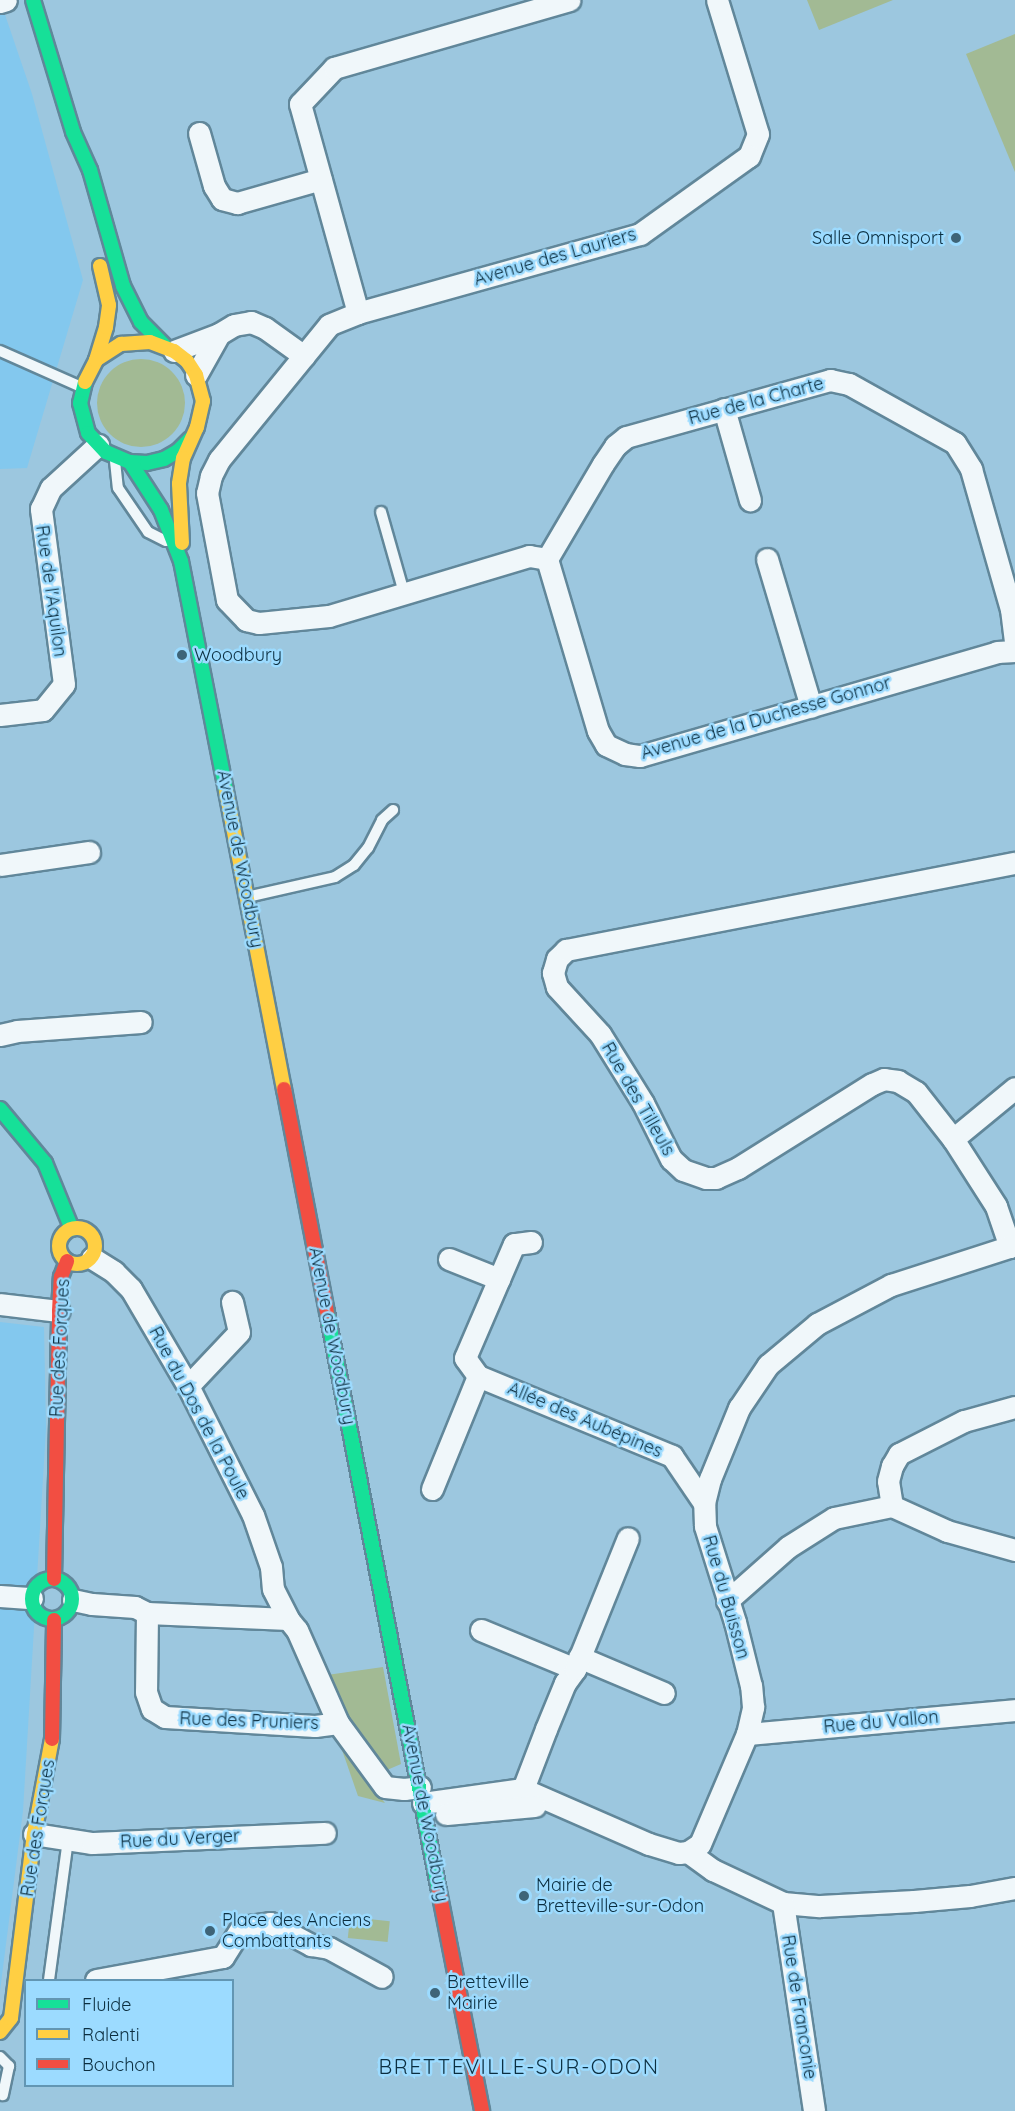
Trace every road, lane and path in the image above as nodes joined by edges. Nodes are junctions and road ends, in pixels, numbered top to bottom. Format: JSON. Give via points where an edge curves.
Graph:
{"nodes":[{"id":1,"x":6,"y":0,"type":"edge"},
{"id":2,"x":33,"y":0,"type":"edge"},
{"id":3,"x":569,"y":0,"type":"edge"},
{"id":4,"x":717,"y":0,"type":"edge"},
{"id":5,"x":0,"y":2,"type":"edge"},
{"id":6,"x":73,"y":132,"type":"junction"},
{"id":7,"x":199,"y":134,"type":"dead end"},
{"id":8,"x":321,"y":179,"type":"junction"},
{"id":9,"x":80,"y":188,"type":"dead end"},
{"id":10,"x":98,"y":257,"type":"dead end"},
{"id":11,"x":358,"y":313,"type":"junction"},
{"id":12,"x":219,"y":334,"type":"junction"},
{"id":13,"x":169,"y":348,"type":"junction"},
{"id":14,"x":0,"y":351,"type":"edge"},
{"id":15,"x":304,"y":356,"type":"junction"},
{"id":16,"x":96,"y":360,"type":"junction"},
{"id":17,"x":196,"y":375,"type":"junction"},
{"id":18,"x":82,"y":387,"type":"junction"},
{"id":19,"x":724,"y":409,"type":"junction"},
{"id":20,"x":190,"y":439,"type":"junction"},
{"id":21,"x":98,"y":445,"type":"junction"},
{"id":22,"x":115,"y":458,"type":"junction"},
{"id":23,"x":130,"y":462,"type":"junction"},
{"id":24,"x":750,"y":500,"type":"dead end"},
{"id":25,"x":381,"y":512,"type":"dead end"},
{"id":26,"x":175,"y":546,"type":"junction"},
{"id":27,"x":767,"y":559,"type":"dead end"},
{"id":28,"x":547,"y":560,"type":"junction"},
{"id":29,"x":182,"y":561,"type":"junction"},
{"id":30,"x":404,"y":593,"type":"junction"},
{"id":31,"x":1015,"y":642,"type":"edge"},
{"id":32,"x":1015,"y":651,"type":"edge"},
{"id":33,"x":811,"y":707,"type":"junction"},
{"id":34,"x":0,"y":715,"type":"edge"},
{"id":35,"x":393,"y":810,"type":"dead end"},
{"id":36,"x":89,"y":852,"type":"dead end"},
{"id":37,"x":1015,"y":863,"type":"edge"},
{"id":38,"x":0,"y":865,"type":"edge"},
{"id":39,"x":247,"y":897,"type":"junction"},
{"id":40,"x":141,"y":1022,"type":"dead end"},
{"id":41,"x":0,"y":1035,"type":"edge"},
{"id":42,"x":1015,"y":1088,"type":"edge"},
{"id":43,"x":0,"y":1109,"type":"edge"},
{"id":44,"x":953,"y":1140,"type":"junction"},
{"id":45,"x":72,"y":1229,"type":"junction"},
{"id":46,"x":531,"y":1242,"type":"dead end"},
{"id":47,"x":1013,"y":1246,"type":"edge"},
{"id":48,"x":92,"y":1258,"type":"junction"},
{"id":49,"x":449,"y":1259,"type":"dead end"},
{"id":50,"x":67,"y":1261,"type":"junction"},
{"id":51,"x":499,"y":1280,"type":"junction"},
{"id":52,"x":232,"y":1302,"type":"dead end"},
{"id":53,"x":0,"y":1304,"type":"edge"},
{"id":54,"x":59,"y":1311,"type":"junction"},
{"id":55,"x":478,"y":1376,"type":"junction"},
{"id":56,"x":188,"y":1386,"type":"junction"},
{"id":57,"x":1015,"y":1407,"type":"edge"},
{"id":58,"x":432,"y":1489,"type":"dead end"},
{"id":59,"x":704,"y":1503,"type":"junction"},
{"id":60,"x":892,"y":1506,"type":"junction"},
{"id":61,"x":628,"y":1538,"type":"dead end"},
{"id":62,"x":1015,"y":1550,"type":"edge"},
{"id":63,"x":54,"y":1579,"type":"junction"},
{"id":64,"x":273,"y":1589,"type":"junction"},
{"id":65,"x":0,"y":1596,"type":"edge"},
{"id":66,"x":32,"y":1598,"type":"junction"},
{"id":67,"x":73,"y":1600,"type":"junction"},
{"id":68,"x":727,"y":1601,"type":"junction"},
{"id":69,"x":147,"y":1613,"type":"junction"},
{"id":70,"x":253,"y":1618,"type":"junction"},
{"id":71,"x":288,"y":1619,"type":"junction"},
{"id":72,"x":54,"y":1620,"type":"junction"},
{"id":73,"x":481,"y":1630,"type":"dead end"},
{"id":74,"x":577,"y":1663,"type":"junction"},
{"id":75,"x":664,"y":1693,"type":"dead end"},
{"id":76,"x":1015,"y":1710,"type":"edge"},
{"id":77,"x":338,"y":1723,"type":"junction"},
{"id":78,"x":747,"y":1734,"type":"junction"},
{"id":79,"x":522,"y":1797,"type":"junction"},
{"id":80,"x":423,"y":1803,"type":"junction"},
{"id":81,"x":326,"y":1833,"type":"dead end"},
{"id":82,"x":34,"y":1834,"type":"junction"},
{"id":83,"x":68,"y":1839,"type":"junction"},
{"id":84,"x":688,"y":1852,"type":"junction"},
{"id":85,"x":1015,"y":1888,"type":"edge"},
{"id":86,"x":783,"y":1903,"type":"junction"},
{"id":87,"x":198,"y":1972,"type":"edge"},
{"id":88,"x":382,"y":1977,"type":"dead end"},
{"id":89,"x":49,"y":1979,"type":"edge"},
{"id":90,"x":109,"y":1979,"type":"edge"},
{"id":91,"x":21,"y":1987,"type":"edge"},
{"id":92,"x":0,"y":2032,"type":"edge"},
{"id":93,"x":0,"y":2057,"type":"edge"},
{"id":94,"x":3,"y":2094,"type":"dead end"},
{"id":95,"x":482,"y":2111,"type":"edge"},
{"id":96,"x":814,"y":2111,"type":"edge"}],
"edges":[{"from":1,"to":5,"type":"street"},
{"from":2,"to":6,"type":"street"},
{"from":3,"to":8,"type":"street","via":[[334,68],[300,104]]},
{"from":4,"to":11,"type":"street","name":"Avenue des Lauriers","via":[[758,134],[744,162],[640,234]]},
{"from":6,"to":9,"type":"street"},
{"from":6,"to":13,"type":"street","via":[[90,170],[131,305],[141,321]]},
{"from":7,"to":8,"type":"street","via":[[214,186],[222,199],[237,203]]},
{"from":8,"to":11,"type":"street"},
{"from":10,"to":16,"type":"street","name":"Avenue de Woodbury","via":[[109,305]]},
{"from":11,"to":15,"type":"street","name":"Avenue des Lauriers","via":[[329,326]]},
{"from":12,"to":13,"type":"street"},
{"from":12,"to":15,"type":"street","via":[[234,325],[251,322]]},
{"from":12,"to":17,"type":"street"},
{"from":13,"to":16,"type":"street","via":[[150,342],[121,344]]},
{"from":13,"to":17,"type":"street"},
{"from":14,"to":18,"type":"lane"},
{"from":15,"to":30,"type":"street","name":"Avenue des Lauriers","via":[[210,476],[207,493],[227,600],[246,620],[259,623],[329,616]]},
{"from":16,"to":18,"type":"street","name":"Avenue de Woodbury"},
{"from":17,"to":20,"type":"street","name":"Avenue de Woodbury","via":[[202,408]]},
{"from":18,"to":21,"type":"street","name":"Avenue de Woodbury","via":[[82,418]]},
{"from":19,"to":24,"type":"street"},
{"from":19,"to":28,"type":"street","name":"Rue de la Charte","via":[[626,437],[615,446]]},
{"from":19,"to":31,"type":"street","name":"Rue de la Charte","via":[[830,380],[849,384],[955,443],[971,469],[1011,609]]},
{"from":20,"to":23,"type":"street","name":"Avenue de Woodbury","via":[[164,459]]},
{"from":20,"to":29,"type":"street","name":"Avenue de Woodbury","via":[[179,484]]},
{"from":21,"to":22,"type":"street","name":"Avenue de Woodbury"},
{"from":21,"to":34,"type":"street","name":"Rue de l'Aquilon","via":[[51,488],[40,509],[64,684],[43,710]]},
{"from":22,"to":23,"type":"street","name":"Avenue de Woodbury"},
{"from":22,"to":26,"type":"lane","via":[[118,488],[148,532]]},
{"from":23,"to":26,"type":"street","name":"Avenue de Woodbury","via":[[161,510]]},
{"from":25,"to":30,"type":"lane"},
{"from":26,"to":29,"type":"street","name":"Avenue de Woodbury"},
{"from":27,"to":33,"type":"street"},
{"from":28,"to":30,"type":"street","via":[[529,556]]},
{"from":28,"to":33,"type":"street","name":"Avenue de la Duchesse Gonnor","via":[[598,731],[606,745],[640,756]]},
{"from":29,"to":39,"type":"street","name":"Avenue de Woodbury"},
{"from":32,"to":33,"type":"street","name":"Avenue de la Duchesse Gonnor","via":[[997,652]]},
{"from":35,"to":39,"type":"lane","via":[[382,820],[354,865],[335,877]]},
{"from":36,"to":38,"type":"street"},
{"from":37,"to":44,"type":"street","name":"Rue des Tilleuls","via":[[566,950],[553,966],[557,987],[600,1034],[643,1103],[671,1159],[696,1176],[716,1178],[738,1168],[884,1079],[898,1081],[916,1092]]},
{"from":39,"to":80,"type":"street","name":"Avenue de Woodbury"},
{"from":40,"to":41,"type":"street"},
{"from":42,"to":44,"type":"street"},
{"from":43,"to":45,"type":"street","via":[[45,1163]]},
{"from":44,"to":47,"type":"street","name":"Rue des Tilleuls","via":[[996,1206]]},
{"from":45,"to":48,"type":"street","via":[[83,1229],[92,1236]]},
{"from":45,"to":50,"type":"street","via":[[64,1233],[59,1244]]},
{"from":46,"to":51,"type":"street","via":[[514,1244]]},
{"from":47,"to":59,"type":"street","name":"Rue du Buisson","via":[[891,1285],[817,1324],[768,1365],[739,1408],[717,1456]]},
{"from":48,"to":50,"type":"street","via":[[78,1264]]},
{"from":48,"to":56,"type":"street","name":"Rue du Dos de la Poule","via":[[131,1288]]},
{"from":49,"to":51,"type":"street"},
{"from":50,"to":54,"type":"street","name":"Rue des Forques"},
{"from":51,"to":55,"type":"street","via":[[465,1358]]},
{"from":52,"to":56,"type":"street","via":[[239,1332]]},
{"from":53,"to":54,"type":"street"},
{"from":54,"to":63,"type":"street","name":"Rue des Forques"},
{"from":55,"to":58,"type":"street"},
{"from":55,"to":59,"type":"street","name":"Allée des Aubépines","via":[[672,1456]]},
{"from":56,"to":64,"type":"street","name":"Rue du Dos de la Poule","via":[[252,1515],[271,1567]]},
{"from":57,"to":60,"type":"street","via":[[964,1420],[899,1454],[888,1481]]},
{"from":59,"to":68,"type":"street","name":"Rue du Buisson","via":[[705,1526]]},
{"from":60,"to":62,"type":"street","via":[[947,1531]]},
{"from":60,"to":68,"type":"street","via":[[834,1518],[788,1547]]},
{"from":61,"to":74,"type":"street"},
{"from":63,"to":66,"type":"street","via":[[40,1583]]},
{"from":63,"to":67,"type":"street","via":[[69,1587]]},
{"from":64,"to":70,"type":"street"},
{"from":64,"to":71,"type":"street","name":"Rue du Dos de la Poule"},
{"from":65,"to":66,"type":"street"},
{"from":66,"to":72,"type":"street","via":[[38,1614]]},
{"from":67,"to":69,"type":"street","via":[[135,1607]]},
{"from":67,"to":72,"type":"street","via":[[68,1613]]},
{"from":68,"to":78,"type":"street","name":"Rue du Buisson","via":[[751,1686],[753,1707]]},
{"from":69,"to":70,"type":"street"},
{"from":69,"to":77,"type":"street","name":"Rue des Pruniers","via":[[146,1692],[152,1709],[165,1717],[315,1726]]},
{"from":70,"to":71,"type":"street"},
{"from":71,"to":77,"type":"street","name":"Rue du Dos de la Poule","via":[[297,1630]]},
{"from":72,"to":82,"type":"street","name":"Rue des Forques","via":[[53,1735]]},
{"from":73,"to":74,"type":"street"},
{"from":74,"to":75,"type":"street"},
{"from":74,"to":79,"type":"street","via":[[565,1683]]},
{"from":76,"to":78,"type":"street","name":"Rue du Vallon"},
{"from":77,"to":80,"type":"street","name":"Rue du Dos de la Poule","via":[[385,1786],[404,1789]]},
{"from":78,"to":84,"type":"street","name":"Rue du Buisson","via":[[700,1845]]},
{"from":79,"to":80,"type":"street"},
{"from":79,"to":84,"type":"street","via":[[562,1808],[679,1854]]},
{"from":80,"to":95,"type":"street","name":"Avenue de Woodbury"},
{"from":81,"to":83,"type":"street","name":"Rue du Verger","via":[[93,1843]]},
{"from":82,"to":83,"type":"street","name":"Rue du Verger"},
{"from":82,"to":91,"type":"street","name":"Rue des Forques"},
{"from":83,"to":89,"type":"lane"},
{"from":84,"to":86,"type":"street","via":[[713,1870]]},
{"from":85,"to":86,"type":"street","via":[[914,1901],[820,1906]]},
{"from":86,"to":96,"type":"street","name":"Rue de Franconie"},
{"from":87,"to":88,"type":"street","via":[[223,1957],[242,1927],[270,1923],[311,1945],[329,1948]]},
{"from":87,"to":90,"type":"street"},
{"from":91,"to":92,"type":"street","name":"Rue des Forques","via":[[11,2018]]},
{"from":93,"to":94,"type":"lane","via":[[9,2066]]}]}
